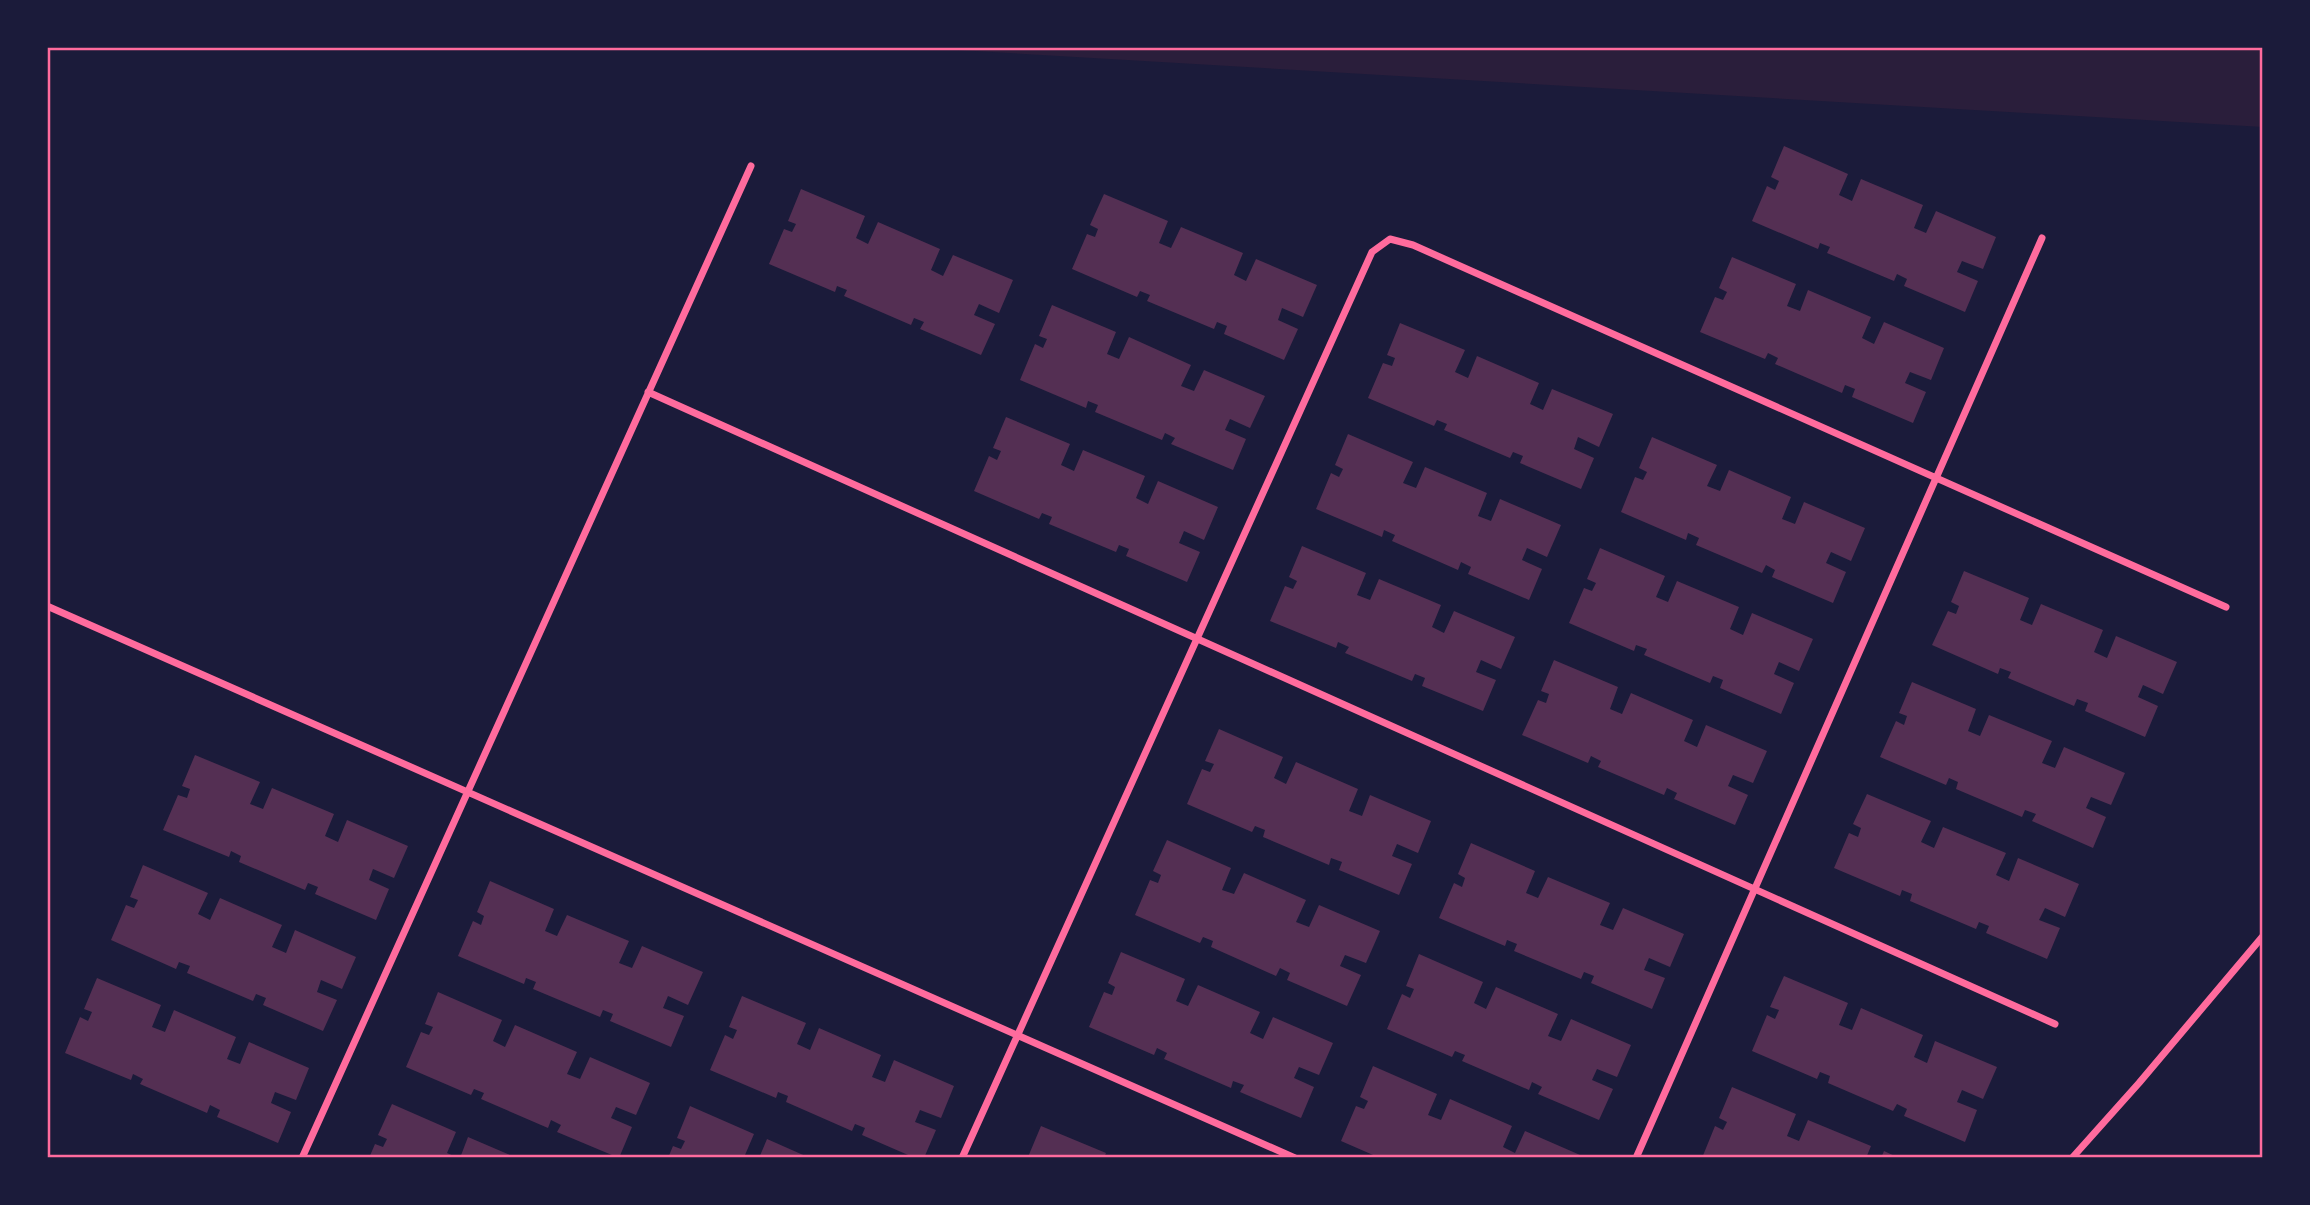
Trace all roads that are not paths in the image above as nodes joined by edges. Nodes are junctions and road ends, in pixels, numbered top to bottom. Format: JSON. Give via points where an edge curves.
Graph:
{"nodes":[{"id":1,"x":751,"y":166,"type":"dead end"},
{"id":2,"x":2042,"y":239,"type":"dead end"},
{"id":3,"x":648,"y":392,"type":"junction"},
{"id":4,"x":1936,"y":478,"type":"junction"},
{"id":5,"x":47,"y":606,"type":"edge"},
{"id":6,"x":2226,"y":607,"type":"dead end"},
{"id":7,"x":1197,"y":639,"type":"junction"},
{"id":8,"x":468,"y":792,"type":"junction"},
{"id":9,"x":1755,"y":889,"type":"junction"},
{"id":10,"x":2263,"y":936,"type":"edge"},
{"id":11,"x":2055,"y":1024,"type":"dead end"},
{"id":12,"x":1018,"y":1035,"type":"junction"},
{"id":13,"x":302,"y":1158,"type":"edge"},
{"id":14,"x":962,"y":1158,"type":"edge"},
{"id":15,"x":1295,"y":1158,"type":"edge"},
{"id":16,"x":1636,"y":1158,"type":"edge"},
{"id":17,"x":2072,"y":1158,"type":"edge"}],
"edges":[{"from":1,"to":3,"type":"street"},
{"from":2,"to":4,"type":"street"},
{"from":3,"to":7,"type":"street"},
{"from":3,"to":8,"type":"street"},
{"from":4,"to":6,"type":"street"},
{"from":4,"to":7,"type":"street","via":[[1413,245],[1390,239],[1372,252]]},
{"from":4,"to":9,"type":"street"},
{"from":5,"to":8,"type":"street"},
{"from":7,"to":9,"type":"street"},
{"from":7,"to":12,"type":"street"},
{"from":8,"to":12,"type":"street"},
{"from":8,"to":13,"type":"street"},
{"from":9,"to":11,"type":"street"},
{"from":9,"to":16,"type":"street"},
{"from":10,"to":17,"type":"street"},
{"from":12,"to":14,"type":"street"},
{"from":12,"to":15,"type":"street"}]}
